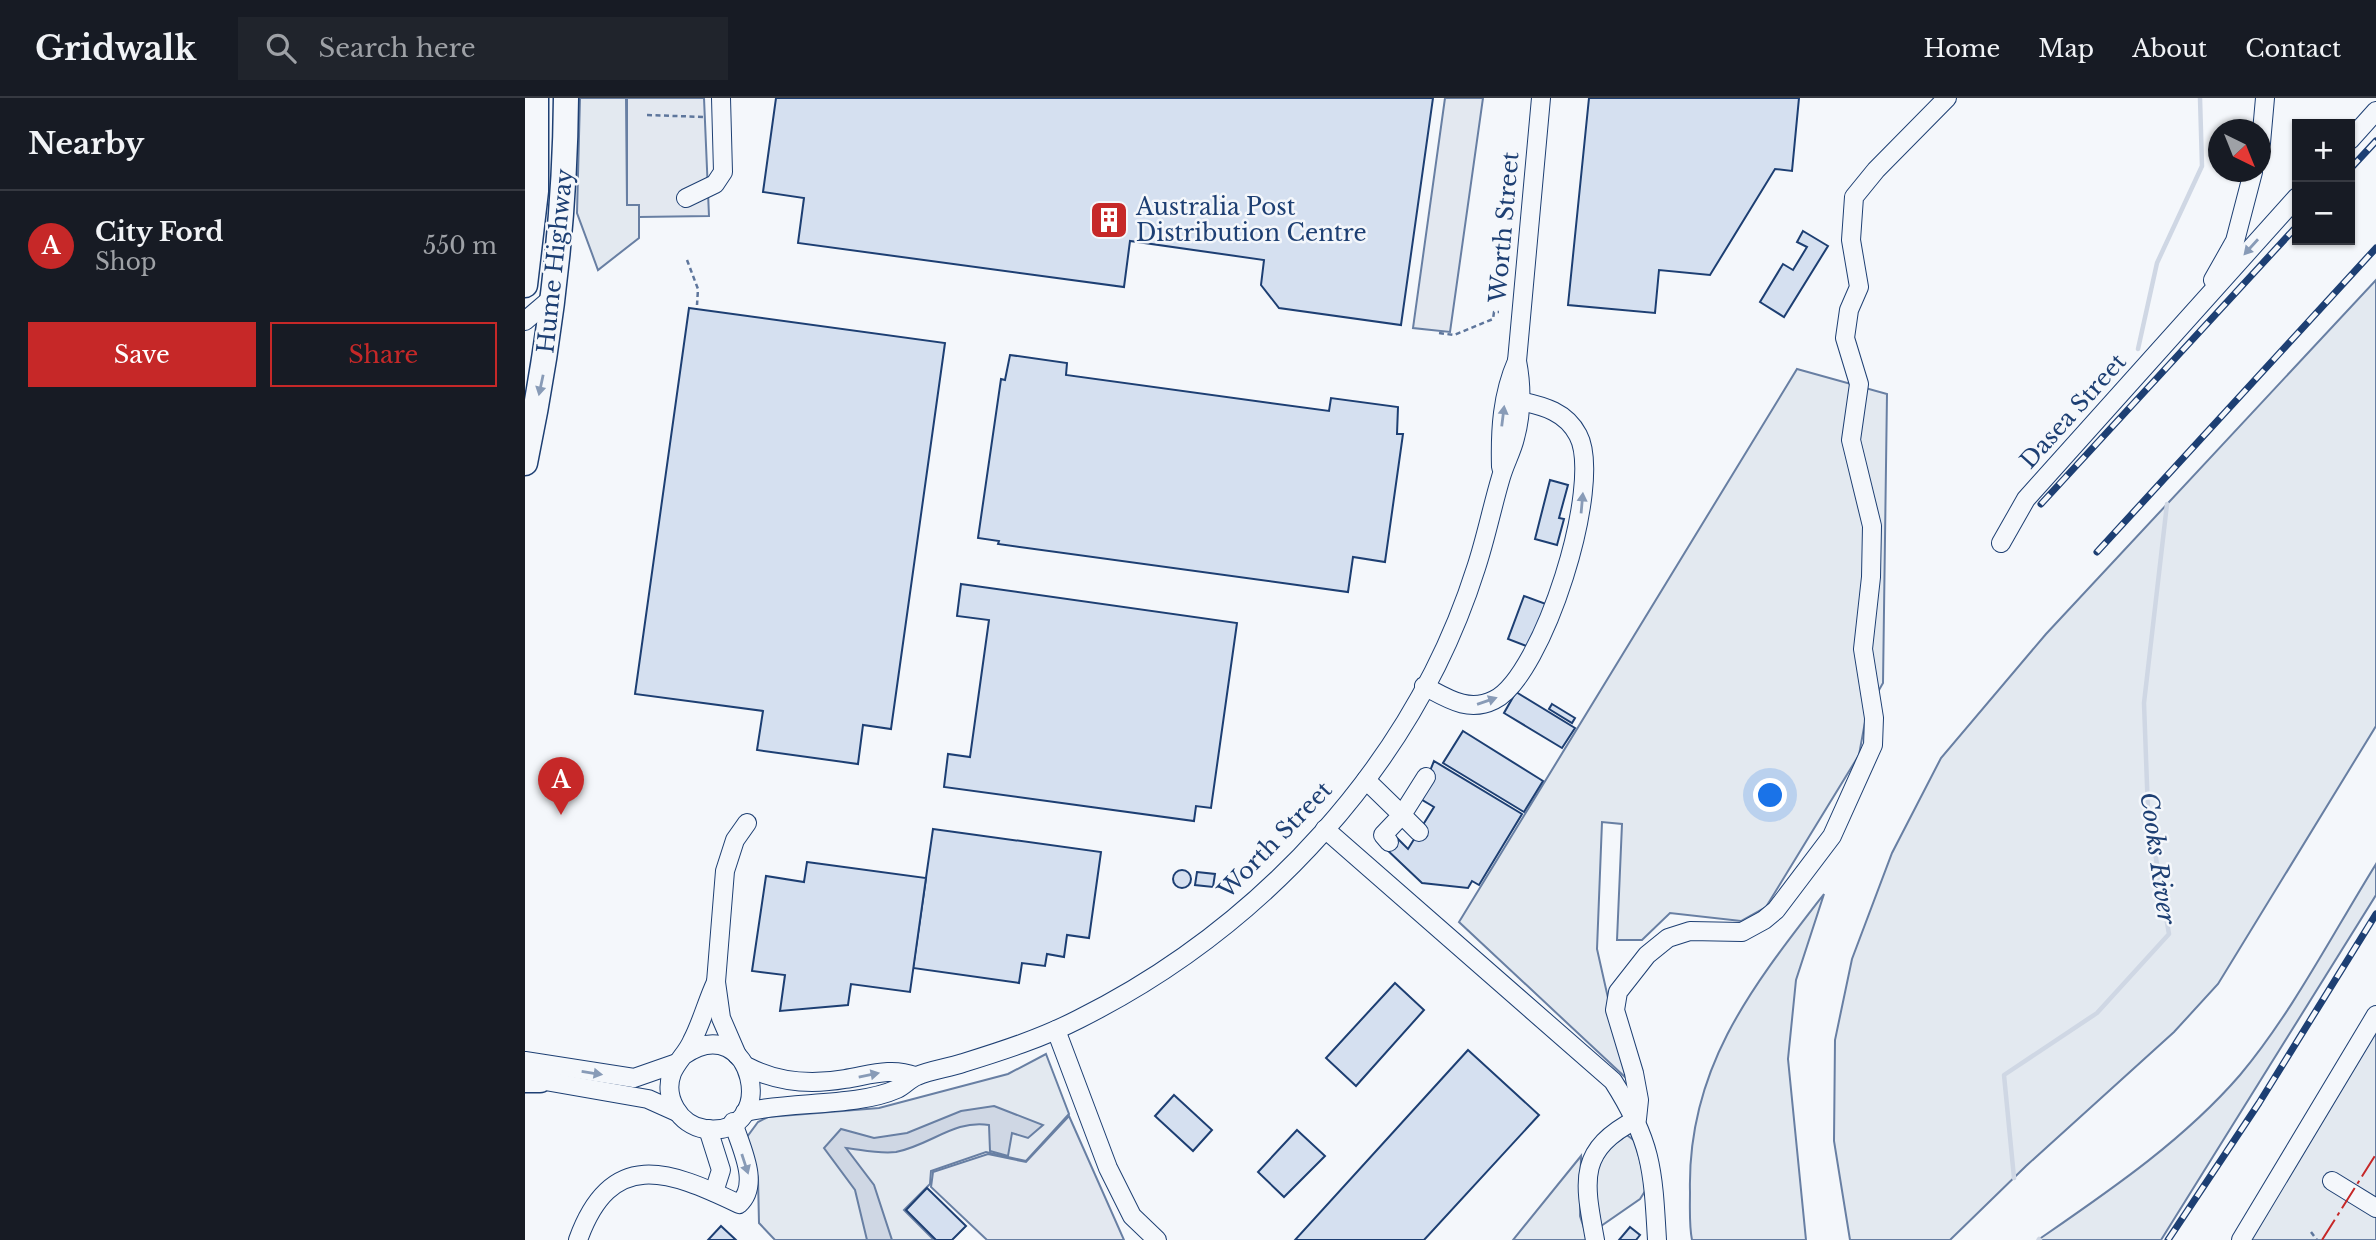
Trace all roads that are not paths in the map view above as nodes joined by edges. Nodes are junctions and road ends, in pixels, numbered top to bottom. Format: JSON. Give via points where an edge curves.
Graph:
{"nodes":[{"id":1,"x":536,"y":98,"type":"edge"},
{"id":2,"x":566,"y":98,"type":"edge"},
{"id":3,"x":721,"y":98,"type":"edge"},
{"id":4,"x":1541,"y":98,"type":"edge"},
{"id":5,"x":1947,"y":98,"type":"edge"},
{"id":6,"x":2265,"y":98,"type":"edge"},
{"id":7,"x":2376,"y":111,"type":"edge"},
{"id":8,"x":2263,"y":119,"type":"edge"},
{"id":9,"x":2355,"y":134,"type":"edge"},
{"id":10,"x":2250,"y":182,"type":"edge"},
{"id":11,"x":687,"y":198,"type":"dead end"},
{"id":12,"x":2292,"y":203,"type":"edge"},
{"id":13,"x":525,"y":282,"type":"edge"},
{"id":14,"x":553,"y":297,"type":"junction"},
{"id":15,"x":2190,"y":319,"type":"junction"},
{"id":16,"x":525,"y":321,"type":"edge"},
{"id":17,"x":1517,"y":361,"type":"junction"},
{"id":18,"x":1520,"y":401,"type":"junction"},
{"id":19,"x":525,"y":463,"type":"edge"},
{"id":20,"x":1502,"y":474,"type":"junction"},
{"id":21,"x":2001,"y":543,"type":"dead end"},
{"id":22,"x":1424,"y":686,"type":"junction"},
{"id":23,"x":1426,"y":777,"type":"dead end"},
{"id":24,"x":1366,"y":780,"type":"junction"},
{"id":25,"x":1402,"y":815,"type":"junction"},
{"id":26,"x":747,"y":823,"type":"dead end"},
{"id":27,"x":1325,"y":829,"type":"junction"},
{"id":28,"x":1419,"y":832,"type":"dead end"},
{"id":29,"x":1389,"y":842,"type":"dead end"},
{"id":30,"x":716,"y":982,"type":"junction"},
{"id":31,"x":2376,"y":1016,"type":"edge"},
{"id":32,"x":1056,"y":1030,"type":"junction"},
{"id":33,"x":681,"y":1059,"type":"junction"},
{"id":34,"x":743,"y":1061,"type":"junction"},
{"id":35,"x":529,"y":1075,"type":"edge"},
{"id":36,"x":915,"y":1076,"type":"junction"},
{"id":37,"x":677,"y":1112,"type":"junction"},
{"id":38,"x":739,"y":1117,"type":"junction"},
{"id":39,"x":1637,"y":1119,"type":"junction"},
{"id":40,"x":708,"y":1129,"type":"junction"},
{"id":41,"x":2332,"y":1181,"type":"dead end"},
{"id":42,"x":714,"y":1192,"type":"junction"},
{"id":43,"x":2376,"y":1208,"type":"edge"},
{"id":44,"x":578,"y":1240,"type":"edge"},
{"id":45,"x":1157,"y":1240,"type":"edge"},
{"id":46,"x":1595,"y":1240,"type":"edge"},
{"id":47,"x":1657,"y":1240,"type":"edge"},
{"id":48,"x":2241,"y":1240,"type":"edge"}],
"edges":[{"from":1,"to":13,"type":"highway","name":"Hume Highway","via":[[536,191]]},
{"from":2,"to":14,"type":"highway","name":"Hume Highway"},
{"from":3,"to":11,"type":"street","via":[[723,172],[715,184]]},
{"from":4,"to":17,"type":"street","name":"Worth Street"},
{"from":5,"to":39,"type":"street","via":[[1854,197],[1851,240],[1859,287],[1849,310],[1845,338],[1859,384],[1851,440],[1872,526],[1863,649],[1874,718],[1873,744],[1832,836],[1776,910],[1742,932],[1690,931],[1668,938],[1647,955],[1618,992],[1615,1010],[1634,1073]]},
{"from":6,"to":8,"type":"street"},
{"from":7,"to":9,"type":"street"},
{"from":10,"to":15,"type":"street","via":[[2235,242]]},
{"from":12,"to":15,"type":"street","one_way":true},
{"from":14,"to":16,"type":"street"},
{"from":14,"to":19,"type":"highway","name":"Hume Highway","one_way":true,"via":[[546,361]]},
{"from":15,"to":21,"type":"street","name":"Dasea Street","via":[[2026,499]]},
{"from":17,"to":18,"type":"street","name":"Worth Street"},
{"from":20,"to":17,"type":"street","name":"Worth Street","one_way":true,"via":[[1500,436],[1506,386]]},
{"from":18,"to":20,"type":"street","name":"Worth Street","via":[[1515,438]]},
{"from":22,"to":18,"type":"street","one_way":true,"via":[[1462,705],[1486,703],[1504,694],[1534,654],[1579,528],[1585,465],[1578,435],[1558,413]]},
{"from":20,"to":22,"type":"street","name":"Worth Street","via":[[1472,580]]},
{"from":22,"to":24,"type":"street","name":"Worth Street"},
{"from":23,"to":25,"type":"street"},
{"from":24,"to":25,"type":"street"},
{"from":24,"to":27,"type":"street","name":"Worth Street"},
{"from":25,"to":28,"type":"street"},
{"from":25,"to":29,"type":"street","via":[[1383,835]]},
{"from":26,"to":30,"type":"street","via":[[735,840],[725,871]]},
{"from":27,"to":32,"type":"street","name":"Worth Street","via":[[1270,888],[1197,948],[1158,975]]},
{"from":27,"to":39,"type":"street","via":[[1576,1045],[1613,1081]]},
{"from":30,"to":33,"type":"street"},
{"from":30,"to":34,"type":"street","via":[[721,1018]]},
{"from":31,"to":48,"type":"street"},
{"from":32,"to":36,"type":"street","name":"Worth Street"},
{"from":32,"to":45,"type":"street","via":[[1108,1168],[1132,1216]]},
{"from":33,"to":34,"type":"street","via":[[708,1046],[724,1048]]},
{"from":35,"to":33,"type":"street","one_way":true,"via":[[634,1078]]},
{"from":33,"to":37,"type":"street","via":[[669,1087]]},
{"from":34,"to":36,"type":"street","name":"Worth Street","one_way":true,"via":[[763,1075],[796,1082],[843,1080],[897,1069]]},
{"from":34,"to":38,"type":"street","via":[[753,1087]]},
{"from":35,"to":37,"type":"street","via":[[648,1099]]},
{"from":36,"to":38,"type":"street","name":"Worth Street","via":[[897,1089]]},
{"from":37,"to":40,"type":"street","via":[[689,1123]]},
{"from":38,"to":40,"type":"street"},
{"from":38,"to":42,"type":"street","one_way":true,"via":[[748,1192],[739,1204]]},
{"from":39,"to":46,"type":"street","via":[[1609,1133],[1591,1156],[1587,1194]]},
{"from":39,"to":47,"type":"street","via":[[1653,1169]]},
{"from":40,"to":42,"type":"street","via":[[721,1170]]},
{"from":41,"to":43,"type":"street"},
{"from":42,"to":44,"type":"street","via":[[689,1180],[651,1174],[631,1177],[613,1185],[595,1202]]}]}
